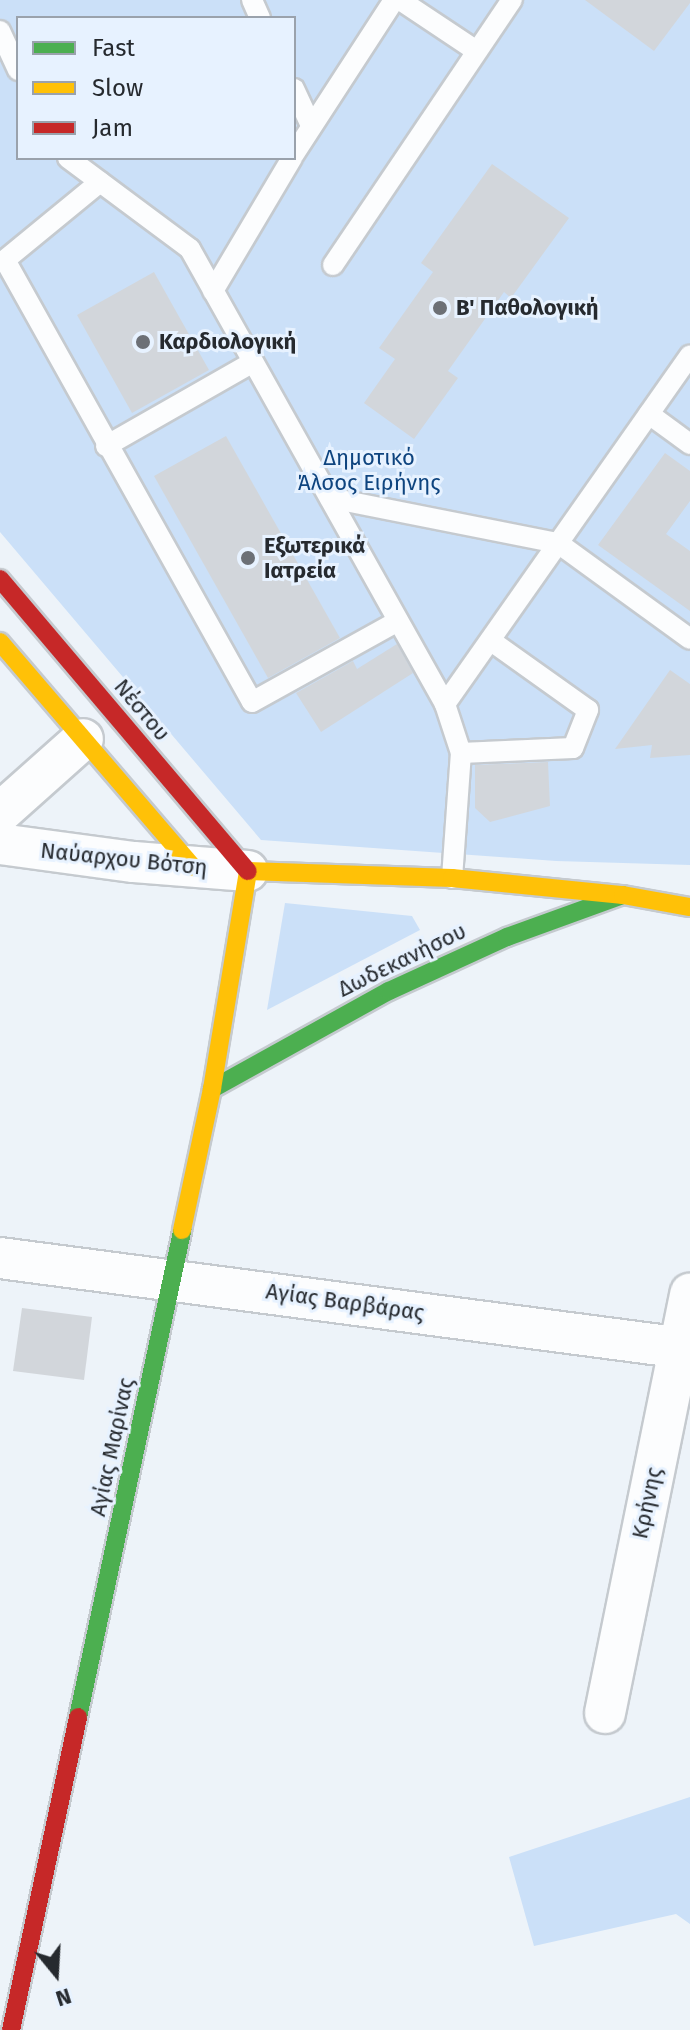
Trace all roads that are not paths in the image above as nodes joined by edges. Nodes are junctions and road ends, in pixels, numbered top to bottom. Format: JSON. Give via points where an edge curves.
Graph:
{"nodes":[{"id":1,"x":394,"y":0,"type":"edge"},
{"id":2,"x":400,"y":0,"type":"edge"},
{"id":3,"x":512,"y":0,"type":"edge"},
{"id":4,"x":0,"y":31,"type":"edge"},
{"id":5,"x":475,"y":50,"type":"junction"},
{"id":6,"x":16,"y":66,"type":"edge"},
{"id":7,"x":296,"y":93,"type":"edge"},
{"id":8,"x":311,"y":125,"type":"junction"},
{"id":9,"x":296,"y":151,"type":"edge"},
{"id":10,"x":71,"y":160,"type":"edge"},
{"id":11,"x":291,"y":160,"type":"edge"},
{"id":12,"x":100,"y":182,"type":"junction"},
{"id":13,"x":333,"y":265,"type":"dead end"},
{"id":14,"x":213,"y":291,"type":"junction"},
{"id":15,"x":690,"y":355,"type":"edge"},
{"id":16,"x":253,"y":362,"type":"junction"},
{"id":17,"x":649,"y":414,"type":"junction"},
{"id":18,"x":690,"y":444,"type":"edge"},
{"id":19,"x":106,"y":446,"type":"junction"},
{"id":20,"x":330,"y":498,"type":"junction"},
{"id":21,"x":558,"y":543,"type":"junction"},
{"id":22,"x":0,"y":579,"type":"edge"},
{"id":23,"x":398,"y":621,"type":"junction"},
{"id":24,"x":690,"y":639,"type":"edge"},
{"id":25,"x":490,"y":640,"type":"junction"},
{"id":26,"x":0,"y":642,"type":"edge"},
{"id":27,"x":445,"y":704,"type":"junction"},
{"id":28,"x":83,"y":739,"type":"junction"},
{"id":29,"x":461,"y":753,"type":"junction"},
{"id":30,"x":0,"y":813,"type":"edge"},
{"id":31,"x":0,"y":844,"type":"edge"},
{"id":32,"x":193,"y":867,"type":"junction"},
{"id":33,"x":248,"y":871,"type":"junction"},
{"id":34,"x":452,"y":878,"type":"junction"},
{"id":35,"x":623,"y":895,"type":"junction"},
{"id":36,"x":690,"y":907,"type":"edge"},
{"id":37,"x":212,"y":1089,"type":"junction"},
{"id":38,"x":0,"y":1258,"type":"edge"},
{"id":39,"x":172,"y":1279,"type":"junction"},
{"id":40,"x":690,"y":1294,"type":"edge"},
{"id":41,"x":685,"y":1348,"type":"edge"},
{"id":42,"x":605,"y":1713,"type":"dead end"},
{"id":43,"x":0,"y":2028,"type":"edge"},
{"id":44,"x":10,"y":2030,"type":"edge"}],
"edges":[{"from":1,"to":8,"type":"lane"},
{"from":2,"to":5,"type":"lane"},
{"from":3,"to":5,"type":"lane"},
{"from":4,"to":6,"type":"lane"},
{"from":5,"to":13,"type":"lane"},
{"from":7,"to":8,"type":"lane"},
{"from":8,"to":9,"type":"lane"},
{"from":10,"to":12,"type":"lane"},
{"from":11,"to":14,"type":"lane"},
{"from":12,"to":14,"type":"lane","via":[[190,249]]},
{"from":12,"to":19,"type":"lane","via":[[5,260]]},
{"from":14,"to":16,"type":"lane"},
{"from":15,"to":17,"type":"lane"},
{"from":16,"to":19,"type":"lane"},
{"from":16,"to":20,"type":"lane"},
{"from":17,"to":18,"type":"lane"},
{"from":17,"to":21,"type":"lane"},
{"from":19,"to":23,"type":"lane","via":[[252,702]]},
{"from":20,"to":21,"type":"lane"},
{"from":20,"to":23,"type":"lane"},
{"from":21,"to":24,"type":"lane"},
{"from":21,"to":25,"type":"lane"},
{"from":22,"to":33,"type":"street","name":"Νέστου"},
{"from":23,"to":27,"type":"lane"},
{"from":25,"to":27,"type":"lane"},
{"from":25,"to":29,"type":"lane","via":[[588,710],[573,748]]},
{"from":26,"to":28,"type":"street"},
{"from":27,"to":29,"type":"lane"},
{"from":28,"to":30,"type":"street"},
{"from":28,"to":32,"type":"street"},
{"from":29,"to":34,"type":"lane"},
{"from":31,"to":32,"type":"street","name":"Ναύαρχου Βότση"},
{"from":32,"to":33,"type":"street","name":"Ναύαρχου Βότση"},
{"from":33,"to":34,"type":"street"},
{"from":33,"to":37,"type":"street","name":"Αγίας Μαρίνας"},
{"from":34,"to":35,"type":"street"},
{"from":35,"to":36,"type":"street"},
{"from":35,"to":37,"type":"street","name":"Δωδεκανήσου","via":[[507,937],[389,991]]},
{"from":37,"to":39,"type":"street","name":"Αγίας Μαρίνας"},
{"from":38,"to":39,"type":"street","name":"Αγίας Βαρβάρας"},
{"from":39,"to":41,"type":"street","name":"Αγίας Βαρβάρας"},
{"from":39,"to":44,"type":"street","name":"Αγίας Μαρίνας"},
{"from":40,"to":41,"type":"street","name":"Κρήνης"},
{"from":41,"to":42,"type":"street","name":"Κρήνης"},
{"from":43,"to":44,"type":"street"}]}
